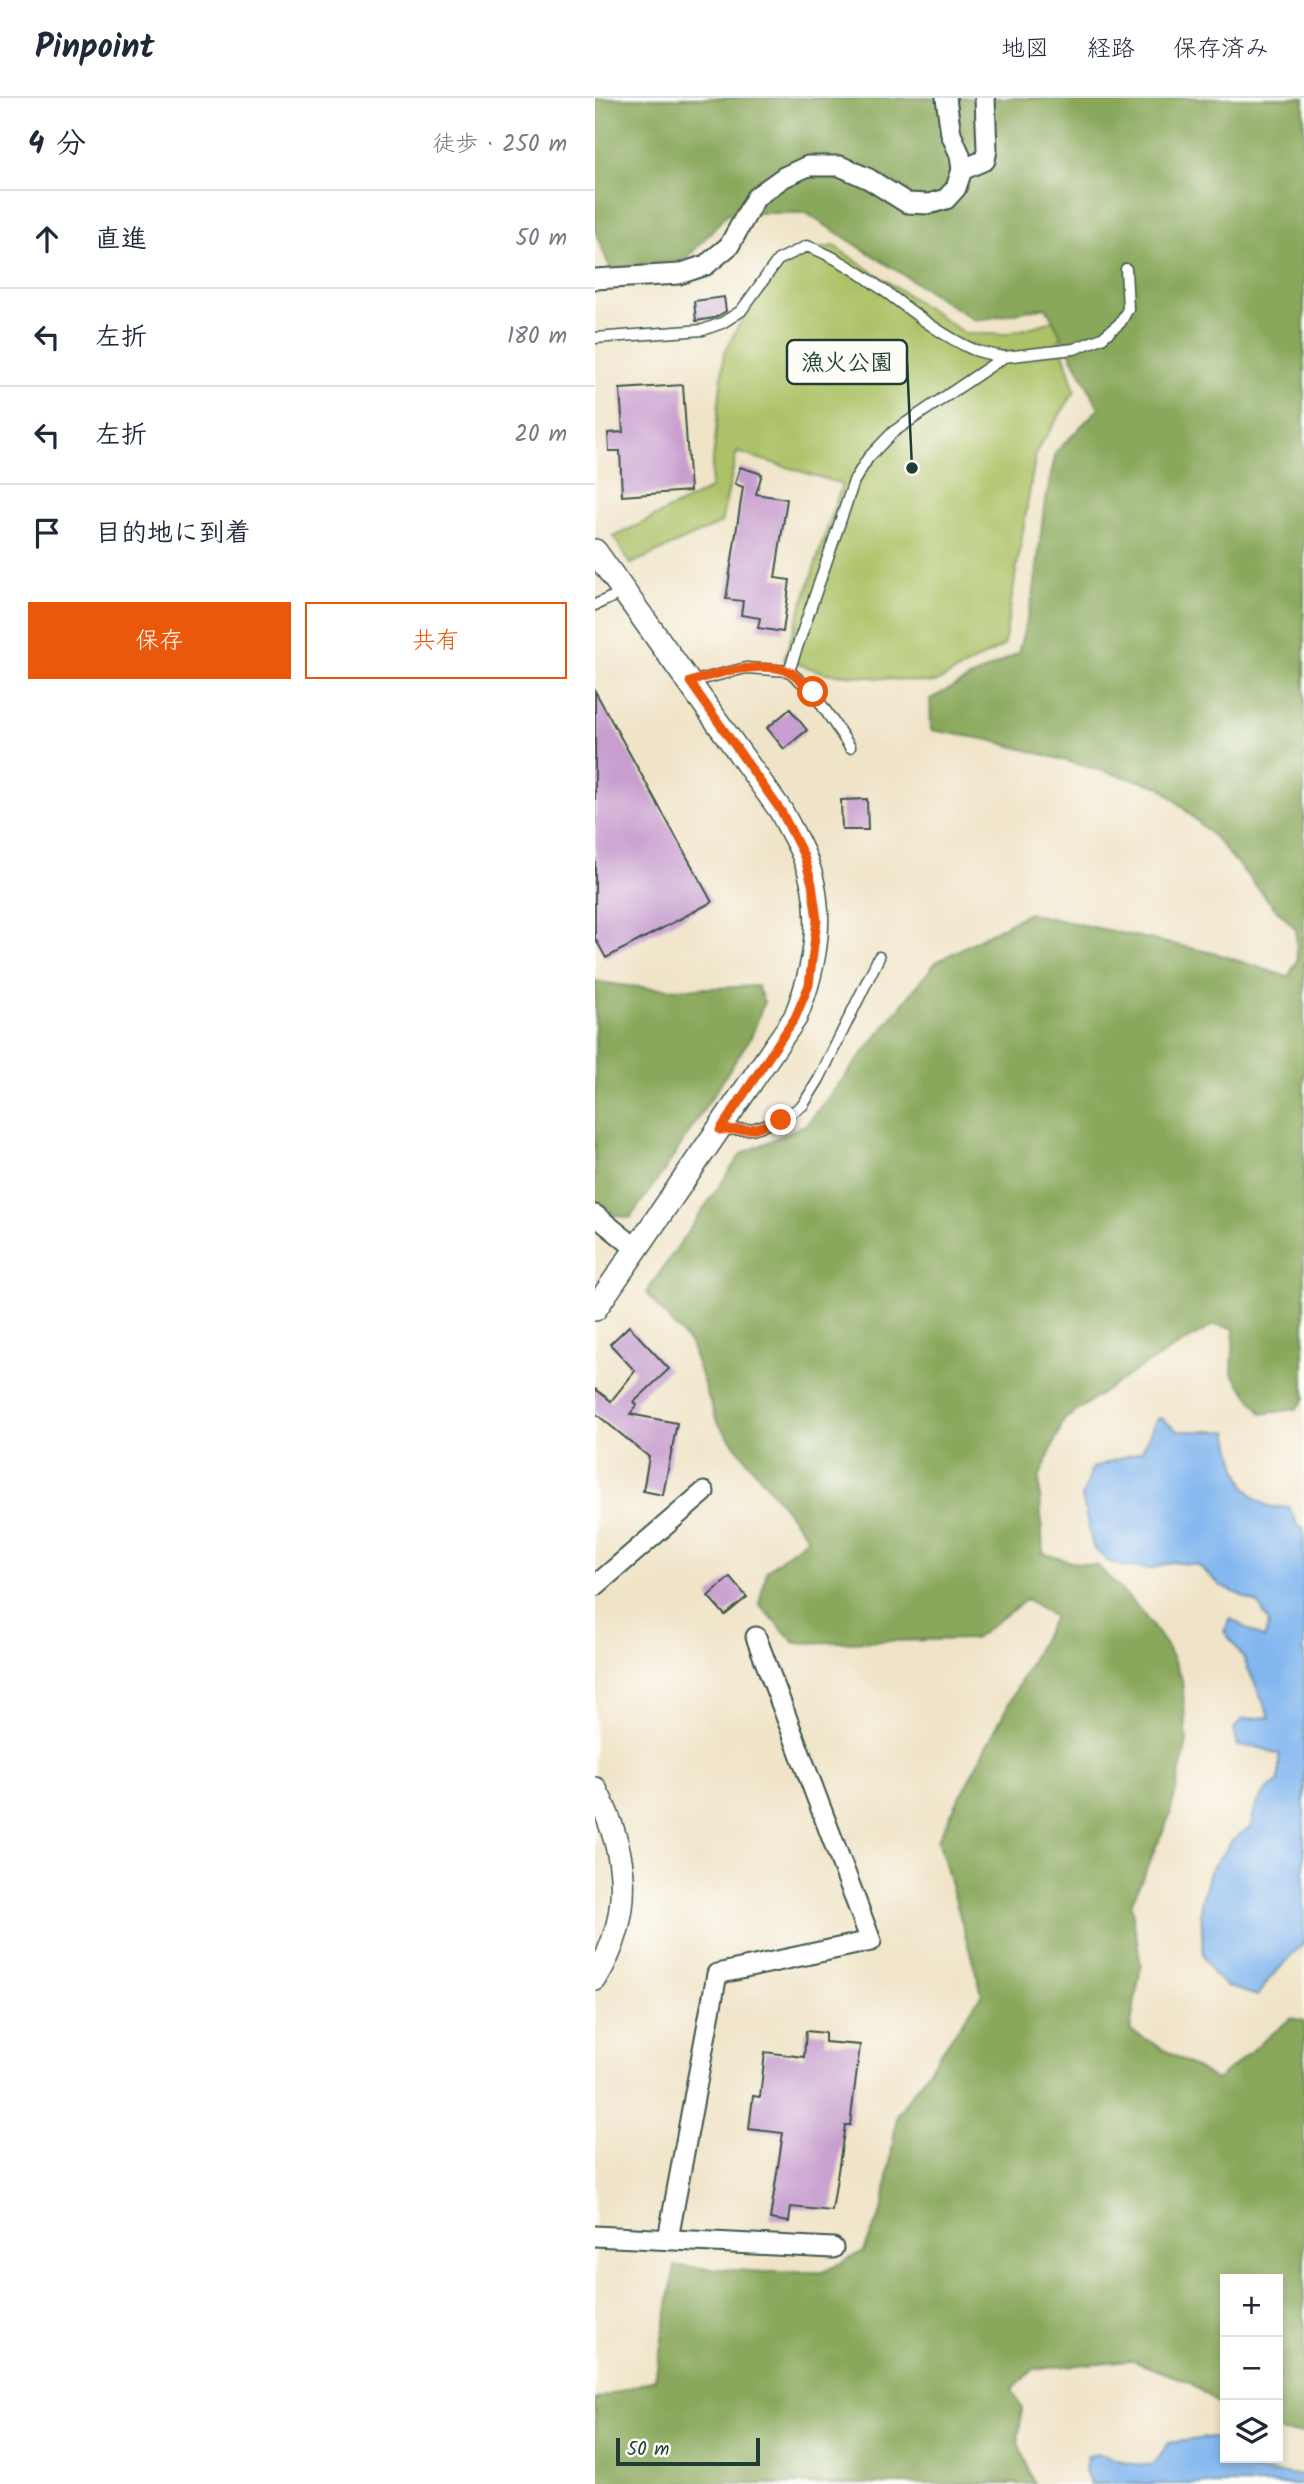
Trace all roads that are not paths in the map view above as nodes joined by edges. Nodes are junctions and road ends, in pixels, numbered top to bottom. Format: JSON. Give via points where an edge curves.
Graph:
{"nodes":[{"id":1,"x":946,"y":98,"type":"edge"},
{"id":2,"x":985,"y":98,"type":"edge"},
{"id":3,"x":962,"y":170,"type":"junction"},
{"id":4,"x":1126,"y":269,"type":"dead end"},
{"id":5,"x":595,"y":279,"type":"edge"},
{"id":6,"x":595,"y":338,"type":"edge"},
{"id":7,"x":1003,"y":357,"type":"junction"},
{"id":8,"x":595,"y":551,"type":"edge"},
{"id":9,"x":624,"y":592,"type":"junction"},
{"id":10,"x":595,"y":605,"type":"edge"},
{"id":11,"x":789,"y":671,"type":"junction"},
{"id":12,"x":690,"y":682,"type":"junction"},
{"id":13,"x":850,"y":747,"type":"dead end"},
{"id":14,"x":879,"y":957,"type":"dead end"},
{"id":15,"x":720,"y":1130,"type":"junction"},
{"id":16,"x":595,"y":1215,"type":"edge"},
{"id":17,"x":637,"y":1249,"type":"junction"},
{"id":18,"x":595,"y":1309,"type":"edge"},
{"id":19,"x":704,"y":1492,"type":"dead end"},
{"id":20,"x":595,"y":1586,"type":"edge"},
{"id":21,"x":755,"y":1637,"type":"dead end"},
{"id":22,"x":595,"y":1789,"type":"edge"},
{"id":23,"x":595,"y":1979,"type":"edge"},
{"id":24,"x":595,"y":2236,"type":"edge"},
{"id":25,"x":668,"y":2239,"type":"junction"},
{"id":26,"x":833,"y":2248,"type":"dead end"}],
"edges":[{"from":1,"to":3,"type":"street"},
{"from":2,"to":3,"type":"street","via":[[985,160]]},
{"from":3,"to":5,"type":"street","via":[[946,199],[929,204],[907,203],[840,166],[808,166],[756,197],[729,246],[706,265],[679,274]]},
{"from":4,"to":7,"type":"lane","via":[[1128,309],[1121,324],[1102,338],[1075,349]]},
{"from":6,"to":7,"type":"lane","via":[[703,330],[722,323],[741,311],[778,260],[807,246],[831,254],[973,349]]},
{"from":7,"to":11,"type":"lane","via":[[893,432],[868,458],[854,481]]},
{"from":8,"to":9,"type":"street"},
{"from":9,"to":10,"type":"lane"},
{"from":9,"to":12,"type":"street"},
{"from":11,"to":12,"type":"lane","via":[[746,668]]},
{"from":11,"to":13,"type":"lane","via":[[813,692]]},
{"from":12,"to":15,"type":"street","via":[[781,811],[804,856],[817,920],[809,985],[795,1018]]},
{"from":14,"to":15,"type":"lane","via":[[803,1105],[781,1120],[752,1129]]},
{"from":15,"to":17,"type":"street"},
{"from":16,"to":17,"type":"street"},
{"from":17,"to":18,"type":"street"},
{"from":19,"to":20,"type":"street"},
{"from":21,"to":25,"type":"street","via":[[871,1941],[717,1974]]},
{"from":22,"to":23,"type":"street","via":[[614,1829],[624,1890],[614,1944]]},
{"from":24,"to":25,"type":"street"},
{"from":25,"to":26,"type":"street"}]}
